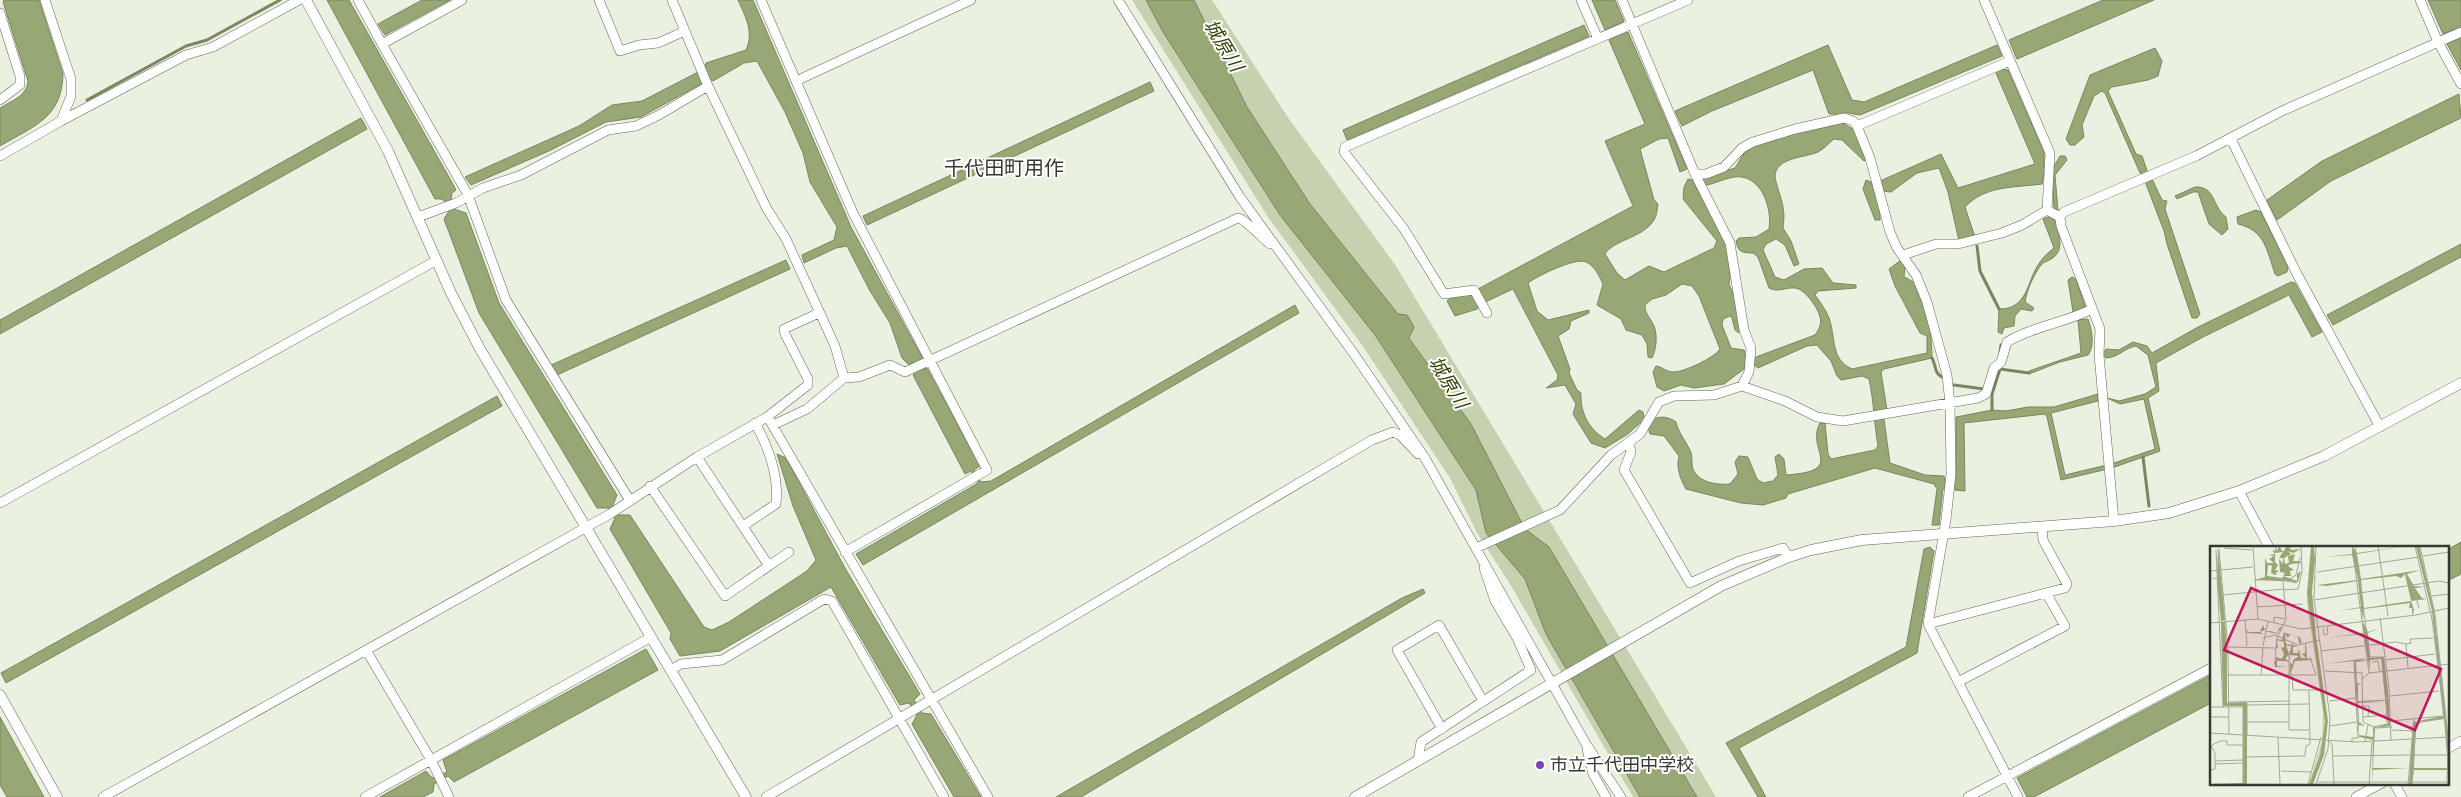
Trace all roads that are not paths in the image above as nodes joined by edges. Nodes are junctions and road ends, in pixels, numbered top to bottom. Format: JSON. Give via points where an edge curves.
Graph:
{"nodes":[{"id":1,"x":45,"y":0,"type":"edge"},
{"id":2,"x":299,"y":0,"type":"edge"},
{"id":3,"x":306,"y":0,"type":"edge"},
{"id":4,"x":358,"y":0,"type":"edge"},
{"id":5,"x":462,"y":0,"type":"edge"},
{"id":6,"x":599,"y":0,"type":"edge"},
{"id":7,"x":672,"y":0,"type":"edge"},
{"id":8,"x":761,"y":0,"type":"edge"},
{"id":9,"x":970,"y":0,"type":"edge"},
{"id":10,"x":1118,"y":0,"type":"edge"},
{"id":11,"x":1581,"y":0,"type":"edge"},
{"id":12,"x":1622,"y":0,"type":"edge"},
{"id":13,"x":1688,"y":0,"type":"edge"},
{"id":14,"x":1984,"y":0,"type":"edge"},
{"id":15,"x":2420,"y":0,"type":"edge"},
{"id":16,"x":0,"y":13,"type":"edge"},
{"id":17,"x":1632,"y":24,"type":"junction"},
{"id":18,"x":685,"y":31,"type":"junction"},
{"id":19,"x":2457,"y":34,"type":"edge"},
{"id":20,"x":1598,"y":39,"type":"junction"},
{"id":21,"x":2438,"y":42,"type":"junction"},
{"id":22,"x":382,"y":44,"type":"junction"},
{"id":23,"x":2006,"y":53,"type":"junction"},
{"id":24,"x":796,"y":81,"type":"junction"},
{"id":25,"x":708,"y":84,"type":"junction"},
{"id":26,"x":2461,"y":84,"type":"edge"},
{"id":27,"x":0,"y":100,"type":"edge"},
{"id":28,"x":61,"y":121,"type":"junction"},
{"id":29,"x":1857,"y":126,"type":"junction"},
{"id":30,"x":2231,"y":140,"type":"junction"},
{"id":31,"x":0,"y":156,"type":"edge"},
{"id":32,"x":1695,"y":174,"type":"junction"},
{"id":33,"x":468,"y":195,"type":"junction"},
{"id":34,"x":2054,"y":214,"type":"junction"},
{"id":35,"x":418,"y":217,"type":"junction"},
{"id":36,"x":1278,"y":250,"type":"junction"},
{"id":37,"x":1902,"y":255,"type":"junction"},
{"id":38,"x":437,"y":260,"type":"junction"},
{"id":39,"x":2092,"y":309,"type":"junction"},
{"id":40,"x":819,"y":313,"type":"junction"},
{"id":41,"x":1487,"y":313,"type":"dead end"},
{"id":42,"x":931,"y":360,"type":"junction"},
{"id":43,"x":844,"y":378,"type":"junction"},
{"id":44,"x":2461,"y":383,"type":"edge"},
{"id":45,"x":1742,"y":386,"type":"junction"},
{"id":46,"x":1950,"y":404,"type":"junction"},
{"id":47,"x":766,"y":417,"type":"junction"},
{"id":48,"x":755,"y":423,"type":"junction"},
{"id":49,"x":773,"y":426,"type":"junction"},
{"id":50,"x":2380,"y":427,"type":"junction"},
{"id":51,"x":1629,"y":442,"type":"junction"},
{"id":52,"x":697,"y":457,"type":"junction"},
{"id":53,"x":1424,"y":458,"type":"junction"},
{"id":54,"x":650,"y":486,"type":"junction"},
{"id":55,"x":2239,"y":492,"type":"junction"},
{"id":56,"x":629,"y":499,"type":"junction"},
{"id":57,"x":0,"y":503,"type":"edge"},
{"id":58,"x":2114,"y":521,"type":"junction"},
{"id":59,"x":743,"y":526,"type":"junction"},
{"id":60,"x":2042,"y":527,"type":"junction"},
{"id":61,"x":586,"y":528,"type":"junction"},
{"id":62,"x":1943,"y":534,"type":"junction"},
{"id":63,"x":2267,"y":546,"type":"edge"},
{"id":64,"x":1476,"y":548,"type":"junction"},
{"id":65,"x":789,"y":552,"type":"dead end"},
{"id":66,"x":845,"y":552,"type":"junction"},
{"id":67,"x":1789,"y":557,"type":"junction"},
{"id":68,"x":1483,"y":563,"type":"junction"},
{"id":69,"x":769,"y":566,"type":"junction"},
{"id":70,"x":2046,"y":593,"type":"junction"},
{"id":71,"x":1928,"y":624,"type":"junction"},
{"id":72,"x":651,"y":637,"type":"junction"},
{"id":73,"x":366,"y":650,"type":"junction"},
{"id":74,"x":2210,"y":669,"type":"edge"},
{"id":75,"x":671,"y":670,"type":"junction"},
{"id":76,"x":1958,"y":682,"type":"junction"},
{"id":77,"x":1552,"y":684,"type":"junction"},
{"id":78,"x":0,"y":695,"type":"edge"},
{"id":79,"x":931,"y":700,"type":"junction"},
{"id":80,"x":1483,"y":701,"type":"junction"},
{"id":81,"x":899,"y":718,"type":"junction"},
{"id":82,"x":1442,"y":729,"type":"junction"},
{"id":83,"x":2461,"y":741,"type":"edge"},
{"id":84,"x":1586,"y":744,"type":"junction"},
{"id":85,"x":2448,"y":748,"type":"edge"},
{"id":86,"x":431,"y":760,"type":"junction"},
{"id":87,"x":1418,"y":762,"type":"junction"},
{"id":88,"x":2007,"y":776,"type":"junction"},
{"id":89,"x":2380,"y":784,"type":"edge"},
{"id":90,"x":2395,"y":784,"type":"edge"},
{"id":91,"x":2015,"y":792,"type":"edge"},
{"id":92,"x":57,"y":797,"type":"edge"},
{"id":93,"x":103,"y":797,"type":"edge"},
{"id":94,"x":365,"y":797,"type":"edge"},
{"id":95,"x":449,"y":797,"type":"edge"},
{"id":96,"x":746,"y":797,"type":"edge"},
{"id":97,"x":766,"y":797,"type":"edge"},
{"id":98,"x":944,"y":797,"type":"edge"},
{"id":99,"x":988,"y":797,"type":"edge"},
{"id":100,"x":1355,"y":797,"type":"edge"},
{"id":101,"x":1606,"y":797,"type":"edge"},
{"id":102,"x":1621,"y":797,"type":"edge"},
{"id":103,"x":1968,"y":797,"type":"edge"},
{"id":104,"x":2356,"y":797,"type":"edge"},
{"id":105,"x":2402,"y":797,"type":"edge"}],
"edges":[{"from":1,"to":28,"type":"street","via":[[70,79],[71,96]]},
{"from":2,"to":28,"type":"street","via":[[213,47],[186,56]]},
{"from":3,"to":35,"type":"street","via":[[388,151]]},
{"from":4,"to":22,"type":"street"},
{"from":5,"to":22,"type":"street"},
{"from":6,"to":18,"type":"street","via":[[620,51],[658,43]]},
{"from":7,"to":18,"type":"street"},
{"from":8,"to":24,"type":"street"},
{"from":9,"to":24,"type":"street"},
{"from":10,"to":36,"type":"street","via":[[1240,197]]},
{"from":11,"to":20,"type":"street"},
{"from":12,"to":17,"type":"street"},
{"from":13,"to":17,"type":"street"},
{"from":14,"to":23,"type":"street"},
{"from":15,"to":21,"type":"street"},
{"from":16,"to":27,"type":"street","via":[[20,85]]},
{"from":17,"to":20,"type":"street"},
{"from":17,"to":32,"type":"street"},
{"from":18,"to":25,"type":"street"},
{"from":19,"to":21,"type":"street"},
{"from":20,"to":41,"type":"street","via":[[1345,147],[1344,152],[1404,229],[1444,294],[1474,290]]},
{"from":21,"to":26,"type":"street"},
{"from":21,"to":30,"type":"street","via":[[2282,111]]},
{"from":22,"to":33,"type":"street"},
{"from":23,"to":29,"type":"street"},
{"from":23,"to":34,"type":"street","via":[[2050,153],[2048,171]]},
{"from":24,"to":42,"type":"street","via":[[853,213]]},
{"from":25,"to":33,"type":"street","via":[[636,126],[608,130],[530,171]]},
{"from":25,"to":40,"type":"street","via":[[767,209],[786,239]]},
{"from":28,"to":31,"type":"street"},
{"from":29,"to":32,"type":"street","via":[[1844,118],[1795,129],[1753,142],[1742,148],[1724,167],[1706,174]]},
{"from":29,"to":37,"type":"street","via":[[1870,158],[1890,232]]},
{"from":30,"to":34,"type":"street"},
{"from":30,"to":50,"type":"street","via":[[2296,272]]},
{"from":32,"to":45,"type":"street","via":[[1732,249],[1742,320],[1751,348],[1749,372]]},
{"from":33,"to":35,"type":"street","via":[[445,208]]},
{"from":33,"to":56,"type":"street","via":[[506,300]]},
{"from":34,"to":37,"type":"street","via":[[2002,233],[1958,244],[1936,244]]},
{"from":34,"to":39,"type":"street"},
{"from":35,"to":38,"type":"street"},
{"from":36,"to":42,"type":"street","via":[[1238,218]]},
{"from":36,"to":53,"type":"street"},
{"from":37,"to":46,"type":"street","via":[[1916,275],[1927,302],[1947,375]]},
{"from":38,"to":57,"type":"street"},
{"from":38,"to":61,"type":"street","via":[[480,349]]},
{"from":39,"to":46,"type":"street","via":[[2073,319],[2022,333],[2007,342],[1986,394]]},
{"from":39,"to":58,"type":"street","via":[[2100,328],[2099,355]]},
{"from":40,"to":43,"type":"street","via":[[835,346]]},
{"from":40,"to":47,"type":"street","via":[[784,330],[808,385]]},
{"from":42,"to":43,"type":"street","via":[[905,372],[890,365],[859,377]]},
{"from":42,"to":66,"type":"street","via":[[987,470]]},
{"from":43,"to":49,"type":"street","via":[[807,409]]},
{"from":44,"to":50,"type":"street"},
{"from":45,"to":46,"type":"street","via":[[1785,401],[1817,417],[1843,421]]},
{"from":45,"to":51,"type":"street","via":[[1714,395],[1674,396],[1659,402],[1640,434]]},
{"from":46,"to":62,"type":"street","via":[[1951,474]]},
{"from":47,"to":48,"type":"street"},
{"from":47,"to":49,"type":"street"},
{"from":48,"to":52,"type":"street"},
{"from":48,"to":59,"type":"street","via":[[768,446],[777,492],[776,504]]},
{"from":49,"to":66,"type":"street"},
{"from":50,"to":55,"type":"street","via":[[2324,456]]},
{"from":51,"to":64,"type":"street","via":[[1611,455],[1560,510]]},
{"from":51,"to":67,"type":"street","via":[[1631,452],[1624,470],[1690,584],[1739,561],[1783,548]]},
{"from":52,"to":54,"type":"street"},
{"from":52,"to":59,"type":"street"},
{"from":53,"to":64,"type":"street"},
{"from":53,"to":79,"type":"street","via":[[1393,432],[1372,440]]},
{"from":54,"to":56,"type":"street"},
{"from":54,"to":69,"type":"street","via":[[725,596]]},
{"from":55,"to":58,"type":"street","via":[[2169,513]]},
{"from":55,"to":63,"type":"street"},
{"from":56,"to":61,"type":"street"},
{"from":58,"to":60,"type":"street"},
{"from":59,"to":69,"type":"street"},
{"from":60,"to":62,"type":"street"},
{"from":60,"to":70,"type":"street","via":[[2043,540],[2067,584],[2065,588]]},
{"from":61,"to":72,"type":"street"},
{"from":61,"to":73,"type":"street"},
{"from":62,"to":67,"type":"street","via":[[1862,540]]},
{"from":62,"to":71,"type":"street"},
{"from":64,"to":68,"type":"street"},
{"from":65,"to":69,"type":"street"},
{"from":66,"to":79,"type":"street"},
{"from":67,"to":77,"type":"street","via":[[1721,586]]},
{"from":68,"to":77,"type":"street"},
{"from":68,"to":80,"type":"street","via":[[1495,601],[1518,638],[1531,670]]},
{"from":70,"to":71,"type":"street"},
{"from":70,"to":76,"type":"street","via":[[2065,626]]},
{"from":71,"to":76,"type":"street"},
{"from":72,"to":75,"type":"street"},
{"from":72,"to":86,"type":"street"},
{"from":73,"to":86,"type":"street"},
{"from":73,"to":93,"type":"street"},
{"from":74,"to":88,"type":"street"},
{"from":75,"to":81,"type":"street","via":[[681,664],[722,660],[824,599],[832,601]]},
{"from":75,"to":96,"type":"street"},
{"from":76,"to":88,"type":"street"},
{"from":77,"to":84,"type":"street"},
{"from":77,"to":87,"type":"street"},
{"from":78,"to":92,"type":"street"},
{"from":79,"to":81,"type":"street"},
{"from":79,"to":99,"type":"street"},
{"from":80,"to":82,"type":"street"},
{"from":80,"to":82,"type":"street","via":[[1439,625],[1397,650]]},
{"from":81,"to":97,"type":"street"},
{"from":81,"to":98,"type":"street"},
{"from":82,"to":87,"type":"street","via":[[1421,742]]},
{"from":83,"to":85,"type":"street"},
{"from":84,"to":101,"type":"street","via":[[1592,774]]},
{"from":84,"to":102,"type":"street"},
{"from":86,"to":94,"type":"street"},
{"from":86,"to":95,"type":"street"},
{"from":87,"to":100,"type":"street"},
{"from":88,"to":91,"type":"street"},
{"from":88,"to":103,"type":"street"},
{"from":89,"to":104,"type":"street"},
{"from":90,"to":105,"type":"street"}]}
